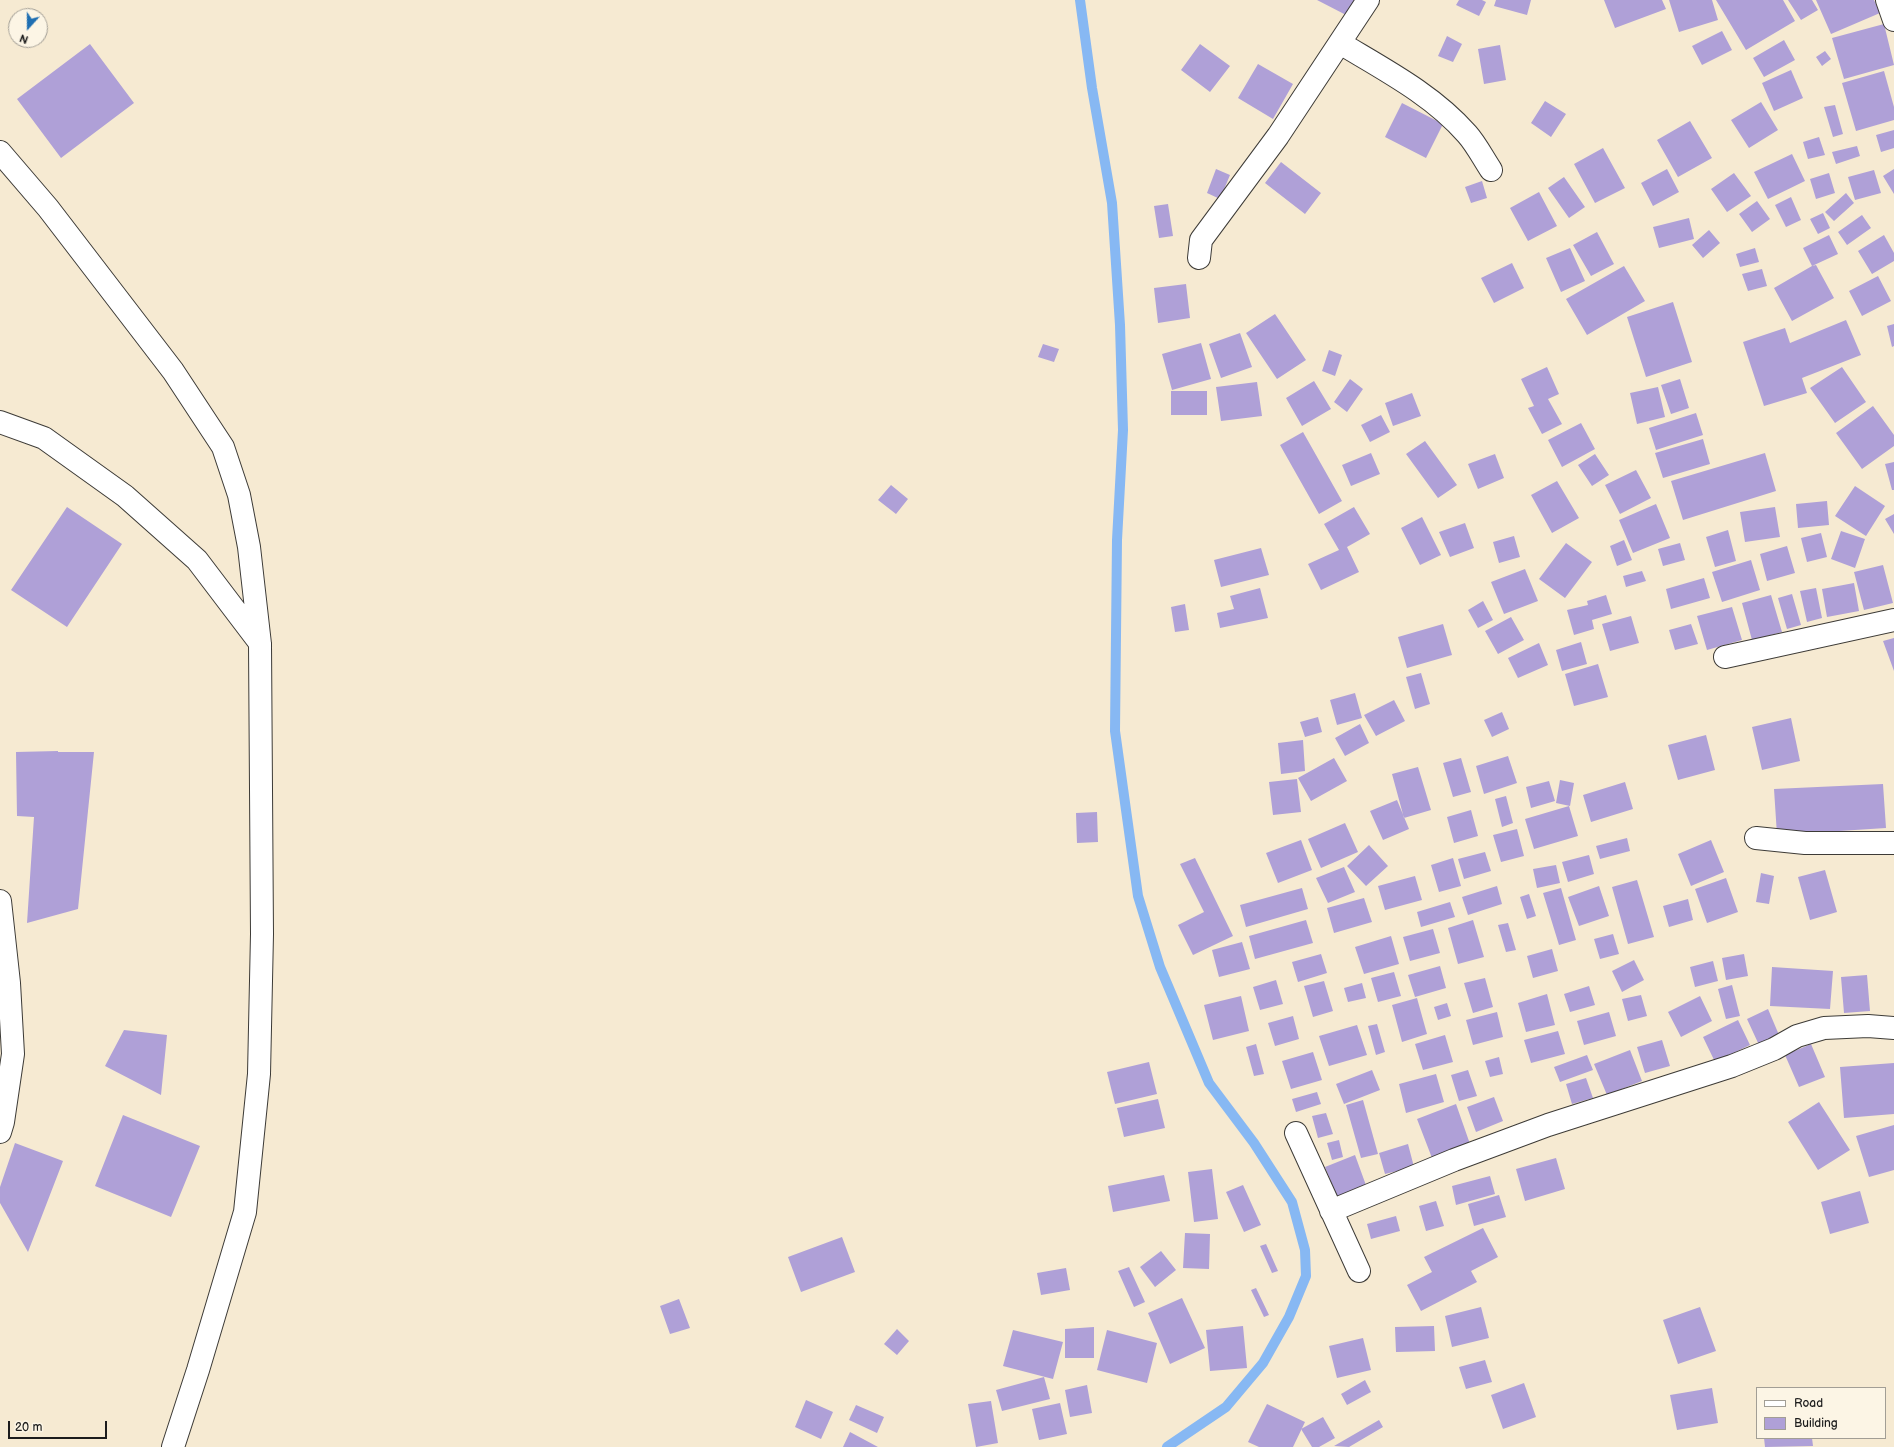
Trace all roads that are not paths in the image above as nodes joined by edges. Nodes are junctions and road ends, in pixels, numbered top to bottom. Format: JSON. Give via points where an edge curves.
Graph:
{"nodes":[{"id":1,"x":1368,"y":0,"type":"edge"},
{"id":2,"x":1887,"y":0,"type":"edge"},
{"id":3,"x":1894,"y":20,"type":"edge"},
{"id":4,"x":1340,"y":43,"type":"junction"},
{"id":5,"x":0,"y":152,"type":"edge"},
{"id":6,"x":1490,"y":170,"type":"dead end"},
{"id":7,"x":1199,"y":258,"type":"dead end"},
{"id":8,"x":0,"y":422,"type":"edge"},
{"id":9,"x":1894,"y":620,"type":"edge"},
{"id":10,"x":260,"y":644,"type":"junction"},
{"id":11,"x":1725,"y":657,"type":"dead end"},
{"id":12,"x":1756,"y":838,"type":"dead end"},
{"id":13,"x":1894,"y":843,"type":"edge"},
{"id":14,"x":0,"y":901,"type":"edge"},
{"id":15,"x":1894,"y":1028,"type":"edge"},
{"id":16,"x":0,"y":1132,"type":"edge"},
{"id":17,"x":1296,"y":1133,"type":"dead end"},
{"id":18,"x":1331,"y":1210,"type":"junction"},
{"id":19,"x":1358,"y":1271,"type":"dead end"},
{"id":20,"x":173,"y":1447,"type":"edge"}],
"edges":[{"from":1,"to":4,"type":"street"},
{"from":2,"to":3,"type":"street"},
{"from":4,"to":6,"type":"street","via":[[1401,79],[1440,107],[1468,134]]},
{"from":4,"to":7,"type":"street","via":[[1278,136],[1201,240]]},
{"from":5,"to":10,"type":"street","via":[[48,208],[174,371],[222,447],[244,517]]},
{"from":8,"to":10,"type":"street","via":[[44,438],[125,496],[197,560]]},
{"from":9,"to":11,"type":"street"},
{"from":10,"to":20,"type":"street","via":[[262,934],[259,1074],[245,1212]]},
{"from":12,"to":13,"type":"street","via":[[1805,843]]},
{"from":14,"to":16,"type":"street","via":[[9,983],[13,1054]]},
{"from":15,"to":18,"type":"street","via":[[1824,1028],[1797,1036],[1774,1049],[1732,1066],[1541,1128]]},
{"from":17,"to":18,"type":"street"},
{"from":18,"to":19,"type":"street"}]}
